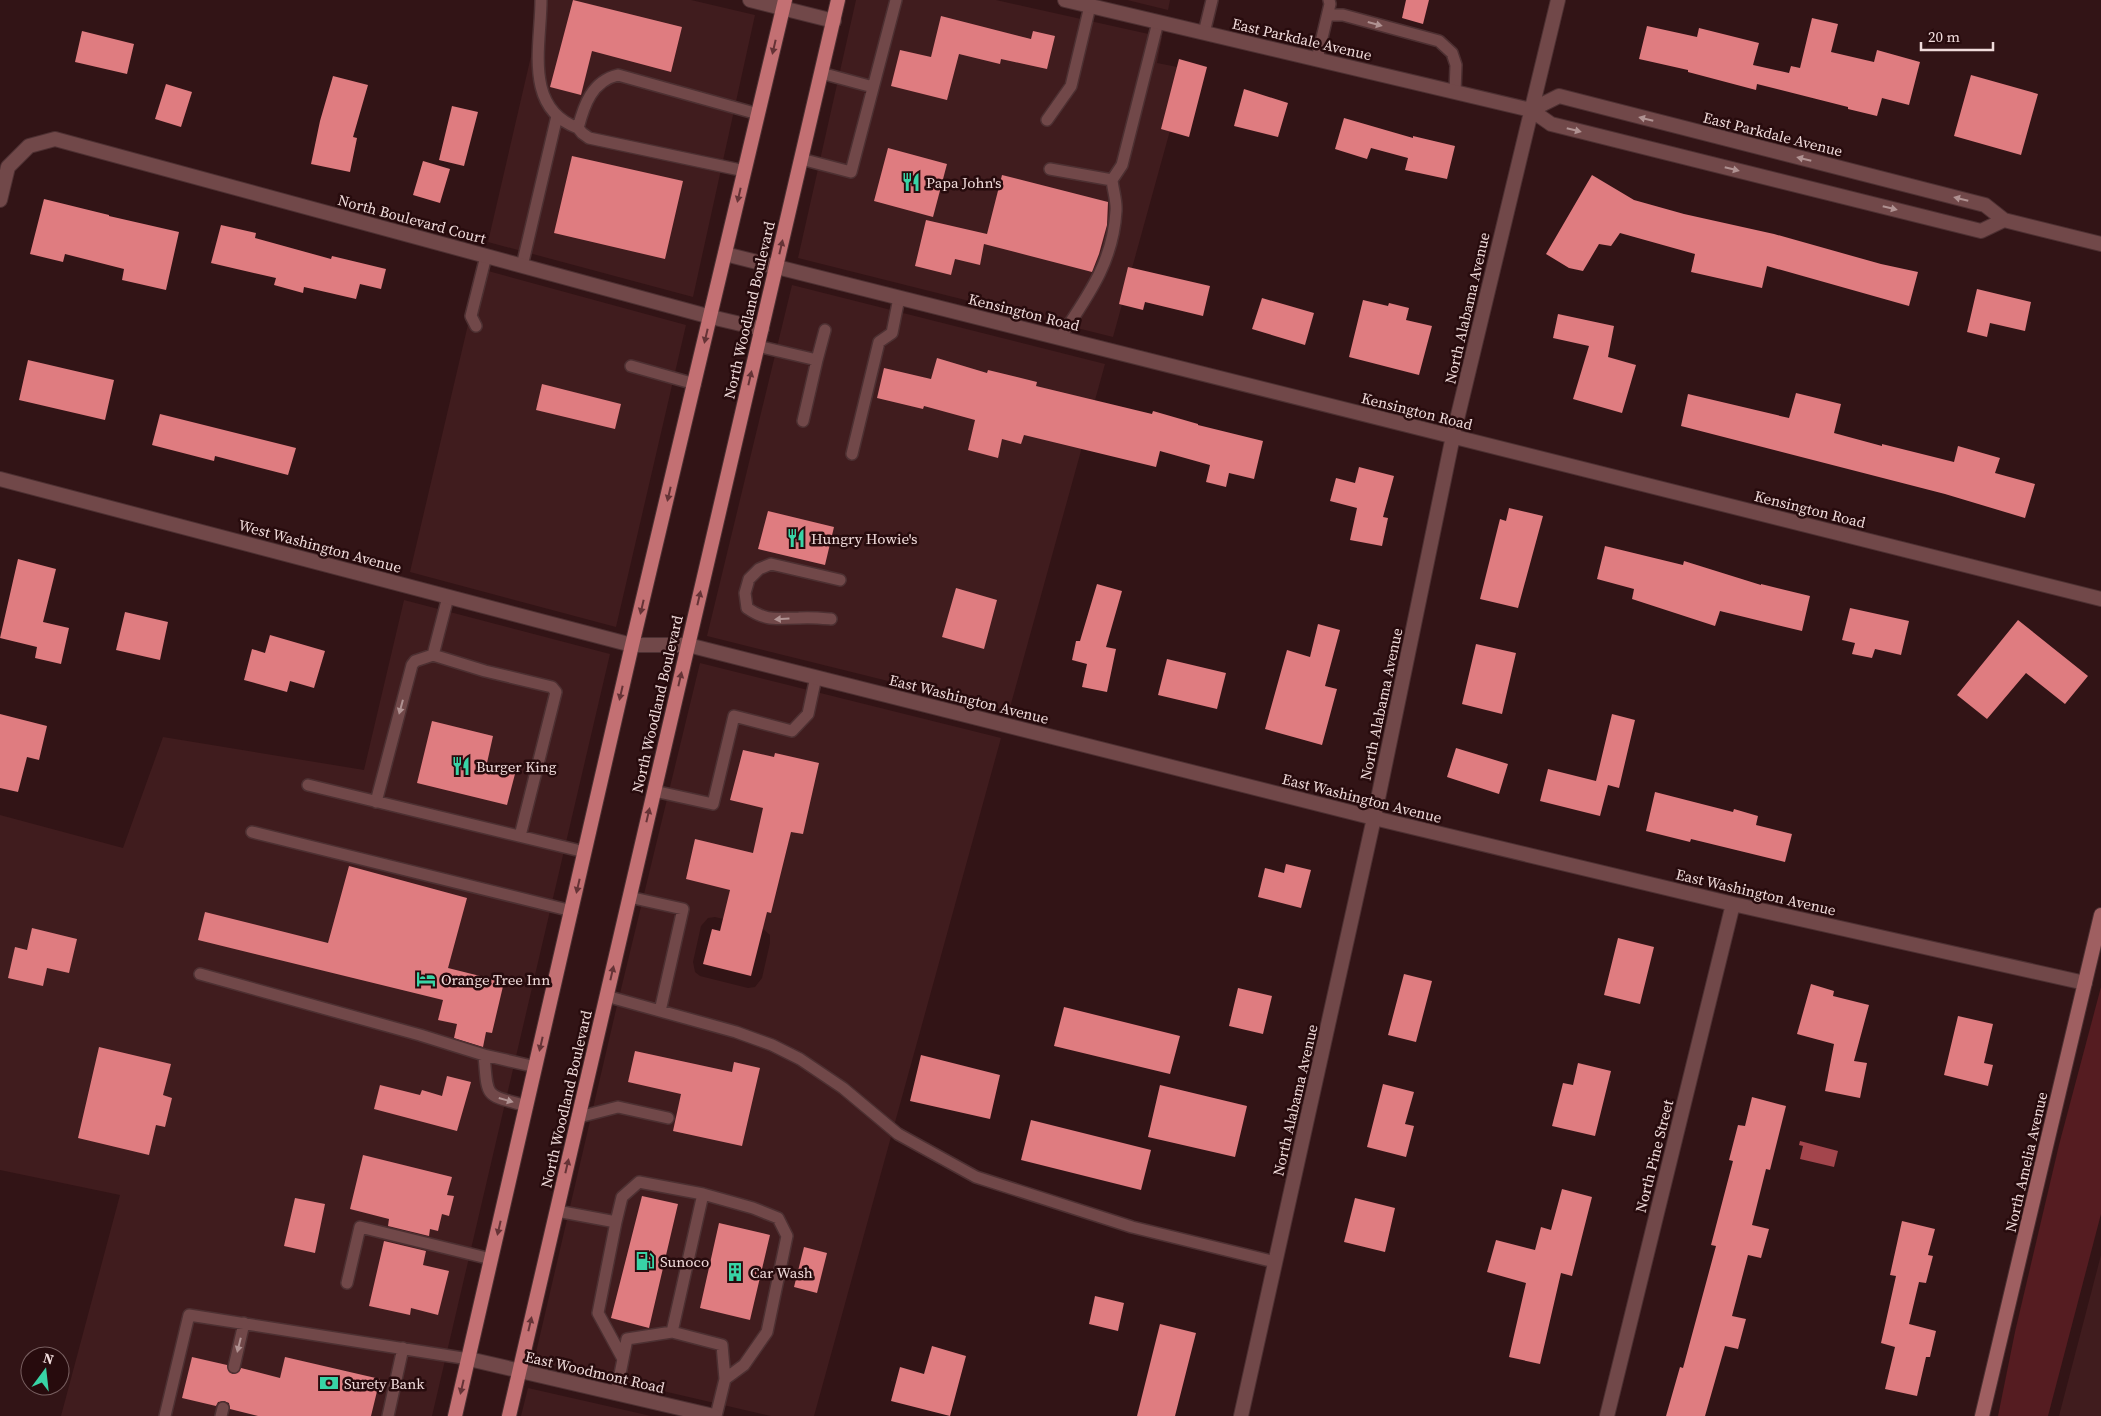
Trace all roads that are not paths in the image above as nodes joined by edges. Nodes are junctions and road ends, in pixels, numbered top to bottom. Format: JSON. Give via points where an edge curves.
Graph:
{"nodes":[{"id":1,"x":541,"y":0,"type":"edge"},
{"id":2,"x":750,"y":0,"type":"edge"},
{"id":3,"x":838,"y":0,"type":"edge"},
{"id":4,"x":896,"y":0,"type":"edge"},
{"id":5,"x":1065,"y":0,"type":"edge"},
{"id":6,"x":1212,"y":0,"type":"edge"},
{"id":7,"x":1329,"y":0,"type":"edge"},
{"id":8,"x":1558,"y":0,"type":"edge"},
{"id":9,"x":784,"y":4,"type":"edge"},
{"id":10,"x":1090,"y":6,"type":"junction"},
{"id":11,"x":1328,"y":15,"type":"junction"},
{"id":12,"x":834,"y":21,"type":"junction"},
{"id":13,"x":1158,"y":22,"type":"junction"},
{"id":14,"x":1204,"y":32,"type":"junction"},
{"id":15,"x":1317,"y":59,"type":"junction"},
{"id":16,"x":821,"y":73,"type":"junction"},
{"id":17,"x":873,"y":87,"type":"junction"},
{"id":18,"x":1454,"y":92,"type":"junction"},
{"id":19,"x":1531,"y":110,"type":"junction"},
{"id":20,"x":758,"y":114,"type":"junction"},
{"id":21,"x":557,"y":116,"type":"junction"},
{"id":22,"x":1047,"y":120,"type":"dead end"},
{"id":23,"x":578,"y":128,"type":"junction"},
{"id":24,"x":801,"y":159,"type":"junction"},
{"id":25,"x":1050,"y":169,"type":"dead end"},
{"id":26,"x":745,"y":170,"type":"junction"},
{"id":27,"x":1112,"y":180,"type":"junction"},
{"id":28,"x":0,"y":200,"type":"edge"},
{"id":29,"x":2004,"y":220,"type":"junction"},
{"id":30,"x":2101,"y":244,"type":"edge"},
{"id":31,"x":725,"y":254,"type":"junction"},
{"id":32,"x":486,"y":256,"type":"junction"},
{"id":33,"x":522,"y":266,"type":"junction"},
{"id":34,"x":776,"y":267,"type":"junction"},
{"id":35,"x":900,"y":298,"type":"junction"},
{"id":36,"x":711,"y":316,"type":"junction"},
{"id":37,"x":476,"y":326,"type":"dead end"},
{"id":38,"x":762,"y":328,"type":"junction"},
{"id":39,"x":825,"y":330,"type":"dead end"},
{"id":40,"x":1060,"y":338,"type":"junction"},
{"id":41,"x":757,"y":346,"type":"junction"},
{"id":42,"x":818,"y":360,"type":"junction"},
{"id":43,"x":630,"y":366,"type":"dead end"},
{"id":44,"x":695,"y":384,"type":"junction"},
{"id":45,"x":803,"y":422,"type":"dead end"},
{"id":46,"x":1453,"y":436,"type":"junction"},
{"id":47,"x":852,"y":454,"type":"dead end"},
{"id":48,"x":0,"y":479,"type":"edge"},
{"id":49,"x":840,"y":580,"type":"dead end"},
{"id":50,"x":448,"y":597,"type":"junction"},
{"id":51,"x":2101,"y":598,"type":"edge"},
{"id":52,"x":831,"y":619,"type":"dead end"},
{"id":53,"x":688,"y":645,"type":"junction"},
{"id":54,"x":632,"y":646,"type":"junction"},
{"id":55,"x":433,"y":655,"type":"junction"},
{"id":56,"x":816,"y":677,"type":"junction"},
{"id":57,"x":308,"y":785,"type":"dead end"},
{"id":58,"x":654,"y":791,"type":"junction"},
{"id":59,"x":376,"y":802,"type":"junction"},
{"id":60,"x":1374,"y":818,"type":"junction"},
{"id":61,"x":252,"y":832,"type":"dead end"},
{"id":62,"x":520,"y":836,"type":"junction"},
{"id":63,"x":585,"y":852,"type":"junction"},
{"id":64,"x":629,"y":896,"type":"junction"},
{"id":65,"x":1733,"y":904,"type":"junction"},
{"id":66,"x":572,"y":911,"type":"junction"},
{"id":67,"x":2101,"y":916,"type":"edge"},
{"id":68,"x":200,"y":974,"type":"dead end"},
{"id":69,"x":2085,"y":983,"type":"junction"},
{"id":70,"x":606,"y":996,"type":"junction"},
{"id":71,"x":660,"y":1011,"type":"junction"},
{"id":72,"x":484,"y":1055,"type":"junction"},
{"id":73,"x":536,"y":1067,"type":"junction"},
{"id":74,"x":527,"y":1106,"type":"junction"},
{"id":75,"x":579,"y":1117,"type":"junction"},
{"id":76,"x":668,"y":1118,"type":"dead end"},
{"id":77,"x":703,"y":1194,"type":"junction"},
{"id":78,"x":557,"y":1210,"type":"junction"},
{"id":79,"x":616,"y":1222,"type":"junction"},
{"id":80,"x":492,"y":1259,"type":"junction"},
{"id":81,"x":1276,"y":1262,"type":"junction"},
{"id":82,"x":347,"y":1283,"type":"dead end"},
{"id":83,"x":244,"y":1323,"type":"junction"},
{"id":84,"x":672,"y":1332,"type":"junction"},
{"id":85,"x":403,"y":1348,"type":"junction"},
{"id":86,"x":469,"y":1358,"type":"junction"},
{"id":87,"x":623,"y":1359,"type":"junction"},
{"id":88,"x":234,"y":1367,"type":"dead end"},
{"id":89,"x":519,"y":1372,"type":"junction"},
{"id":90,"x":725,"y":1379,"type":"junction"},
{"id":91,"x":616,"y":1394,"type":"junction"},
{"id":92,"x":165,"y":1416,"type":"edge"},
{"id":93,"x":388,"y":1416,"type":"edge"},
{"id":94,"x":455,"y":1416,"type":"edge"},
{"id":95,"x":509,"y":1416,"type":"edge"},
{"id":96,"x":715,"y":1416,"type":"edge"},
{"id":97,"x":1241,"y":1416,"type":"edge"},
{"id":98,"x":1607,"y":1416,"type":"edge"},
{"id":99,"x":1982,"y":1416,"type":"edge"}],
"edges":[{"from":1,"to":21,"type":"lane","via":[[537,62],[541,87],[550,109]]},
{"from":2,"to":9,"type":"street"},
{"from":3,"to":12,"type":"main road","name":"North Woodland Boulevard"},
{"from":4,"to":17,"type":"lane"},
{"from":5,"to":10,"type":"street","name":"East Parkdale Avenue"},
{"from":6,"to":14,"type":"lane"},
{"from":7,"to":11,"type":"lane"},
{"from":8,"to":19,"type":"street","name":"North Alabama Avenue"},
{"from":9,"to":12,"type":"street"},
{"from":9,"to":20,"type":"main road","one_way":true},
{"from":10,"to":13,"type":"street","name":"East Parkdale Avenue"},
{"from":10,"to":22,"type":"lane","via":[[1071,86]]},
{"from":11,"to":15,"type":"lane"},
{"from":11,"to":18,"type":"lane","one_way":true,"via":[[1343,15],[1439,41],[1452,53],[1456,65]]},
{"from":12,"to":16,"type":"main road","name":"North Woodland Boulevard"},
{"from":13,"to":14,"type":"street","name":"East Parkdale Avenue"},
{"from":13,"to":27,"type":"lane","via":[[1122,165]]},
{"from":14,"to":15,"type":"street","name":"East Parkdale Avenue"},
{"from":15,"to":18,"type":"street","name":"East Parkdale Avenue"},
{"from":16,"to":17,"type":"lane"},
{"from":16,"to":24,"type":"main road","name":"North Woodland Boulevard"},
{"from":17,"to":24,"type":"lane","via":[[851,172]]},
{"from":18,"to":19,"type":"street","name":"East Parkdale Avenue"},
{"from":19,"to":29,"type":"street","name":"East Parkdale Avenue","one_way":true,"via":[[1551,124],[1981,231]]},
{"from":29,"to":19,"type":"street","name":"East Parkdale Avenue","one_way":true,"via":[[1985,205],[1559,96]]},
{"from":19,"to":46,"type":"street","name":"North Alabama Avenue"},
{"from":20,"to":23,"type":"lane","via":[[618,76],[607,78],[591,94],[583,107]]},
{"from":20,"to":26,"type":"main road"},
{"from":21,"to":23,"type":"lane","via":[[564,123]]},
{"from":21,"to":33,"type":"lane"},
{"from":23,"to":26,"type":"lane","via":[[589,138]]},
{"from":34,"to":24,"type":"main road","name":"North Woodland Boulevard","one_way":true},
{"from":25,"to":27,"type":"lane"},
{"from":26,"to":31,"type":"main road","one_way":true},
{"from":27,"to":40,"type":"lane","via":[[1116,210],[1111,243],[1096,285]]},
{"from":28,"to":32,"type":"street","name":"North Boulevard Court","via":[[8,167],[29,146],[55,139]]},
{"from":29,"to":30,"type":"street","name":"East Parkdale Avenue"},
{"from":31,"to":34,"type":"street","name":"Kensington Road"},
{"from":31,"to":36,"type":"main road"},
{"from":32,"to":33,"type":"street","name":"North Boulevard Court"},
{"from":32,"to":37,"type":"lane","via":[[471,316]]},
{"from":33,"to":36,"type":"street","name":"North Boulevard Court"},
{"from":34,"to":35,"type":"street","name":"Kensington Road"},
{"from":34,"to":38,"type":"main road","name":"North Woodland Boulevard"},
{"from":35,"to":40,"type":"street","name":"Kensington Road"},
{"from":35,"to":47,"type":"lane","via":[[892,333],[880,342]]},
{"from":36,"to":38,"type":"street","name":"North Boulevard Court"},
{"from":36,"to":44,"type":"main road","one_way":true},
{"from":38,"to":41,"type":"main road","name":"North Woodland Boulevard"},
{"from":39,"to":42,"type":"lane"},
{"from":40,"to":46,"type":"street","name":"Kensington Road"},
{"from":41,"to":42,"type":"lane"},
{"from":53,"to":41,"type":"main road","name":"North Woodland Boulevard","one_way":true},
{"from":42,"to":45,"type":"lane"},
{"from":43,"to":44,"type":"lane"},
{"from":44,"to":54,"type":"main road","one_way":true},
{"from":46,"to":51,"type":"street","name":"Kensington Road"},
{"from":46,"to":60,"type":"street","name":"North Alabama Avenue"},
{"from":48,"to":50,"type":"street","name":"West Washington Avenue"},
{"from":52,"to":49,"type":"lane","one_way":true,"via":[[775,620],[758,616],[747,608],[745,593],[749,579],[759,568],[771,564]]},
{"from":50,"to":54,"type":"street","name":"West Washington Avenue"},
{"from":50,"to":55,"type":"lane"},
{"from":53,"to":54,"type":"street","name":"East Washington Avenue"},
{"from":53,"to":56,"type":"street","name":"East Washington Avenue"},
{"from":58,"to":53,"type":"main road","name":"North Woodland Boulevard","one_way":true},
{"from":54,"to":63,"type":"main road","one_way":true},
{"from":55,"to":59,"type":"lane","one_way":true,"via":[[412,665]]},
{"from":55,"to":62,"type":"lane","via":[[552,687],[556,692]]},
{"from":56,"to":58,"type":"lane","via":[[808,714],[792,731],[734,716],[713,804]]},
{"from":56,"to":60,"type":"street","name":"East Washington Avenue"},
{"from":57,"to":59,"type":"lane"},
{"from":64,"to":58,"type":"main road","name":"North Woodland Boulevard","one_way":true},
{"from":59,"to":62,"type":"lane"},
{"from":60,"to":65,"type":"street","name":"East Washington Avenue"},
{"from":60,"to":81,"type":"street","name":"North Alabama Avenue"},
{"from":61,"to":66,"type":"lane"},
{"from":62,"to":63,"type":"lane"},
{"from":63,"to":66,"type":"main road","one_way":true},
{"from":70,"to":64,"type":"main road","name":"North Woodland Boulevard","one_way":true},
{"from":64,"to":71,"type":"lane","via":[[683,909]]},
{"from":65,"to":69,"type":"street","name":"East Washington Avenue"},
{"from":65,"to":98,"type":"street","name":"North Pine Street"},
{"from":66,"to":73,"type":"main road","one_way":true},
{"from":67,"to":69,"type":"main road","name":"North Amelia Avenue"},
{"from":68,"to":72,"type":"lane","via":[[420,1034]]},
{"from":69,"to":99,"type":"main road","name":"North Amelia Avenue"},
{"from":70,"to":71,"type":"lane"},
{"from":70,"to":75,"type":"main road","name":"North Woodland Boulevard"},
{"from":71,"to":81,"type":"lane","via":[[736,1032],[800,1059],[898,1134],[976,1177],[1132,1227]]},
{"from":72,"to":73,"type":"lane"},
{"from":72,"to":74,"type":"lane","one_way":true,"via":[[487,1089],[491,1094]]},
{"from":73,"to":74,"type":"main road"},
{"from":74,"to":80,"type":"main road","one_way":true},
{"from":75,"to":76,"type":"lane","via":[[618,1107]]},
{"from":78,"to":75,"type":"main road","name":"North Woodland Boulevard","one_way":true},
{"from":77,"to":79,"type":"lane","via":[[639,1182],[622,1197]]},
{"from":77,"to":84,"type":"lane"},
{"from":77,"to":90,"type":"lane","via":[[778,1218],[787,1236],[768,1332],[744,1365]]},
{"from":78,"to":79,"type":"lane"},
{"from":89,"to":78,"type":"main road","name":"North Woodland Boulevard","one_way":true},
{"from":79,"to":87,"type":"lane","via":[[598,1313]]},
{"from":80,"to":82,"type":"lane","via":[[360,1227]]},
{"from":80,"to":86,"type":"main road"},
{"from":81,"to":97,"type":"street","name":"North Alabama Avenue"},
{"from":83,"to":85,"type":"lane"},
{"from":83,"to":88,"type":"lane","one_way":true},
{"from":83,"to":92,"type":"lane","via":[[190,1315]]},
{"from":84,"to":87,"type":"lane","via":[[627,1339]]},
{"from":84,"to":90,"type":"lane","via":[[722,1345]]},
{"from":85,"to":86,"type":"lane"},
{"from":85,"to":93,"type":"lane"},
{"from":86,"to":89,"type":"street","name":"East Woodmont Road"},
{"from":86,"to":94,"type":"main road","one_way":true},
{"from":87,"to":91,"type":"lane"},
{"from":89,"to":91,"type":"street","name":"East Woodmont Road"},
{"from":89,"to":95,"type":"main road","name":"North Woodland Boulevard"},
{"from":90,"to":96,"type":"lane"},
{"from":91,"to":96,"type":"street","name":"East Woodmont Road"}]}
